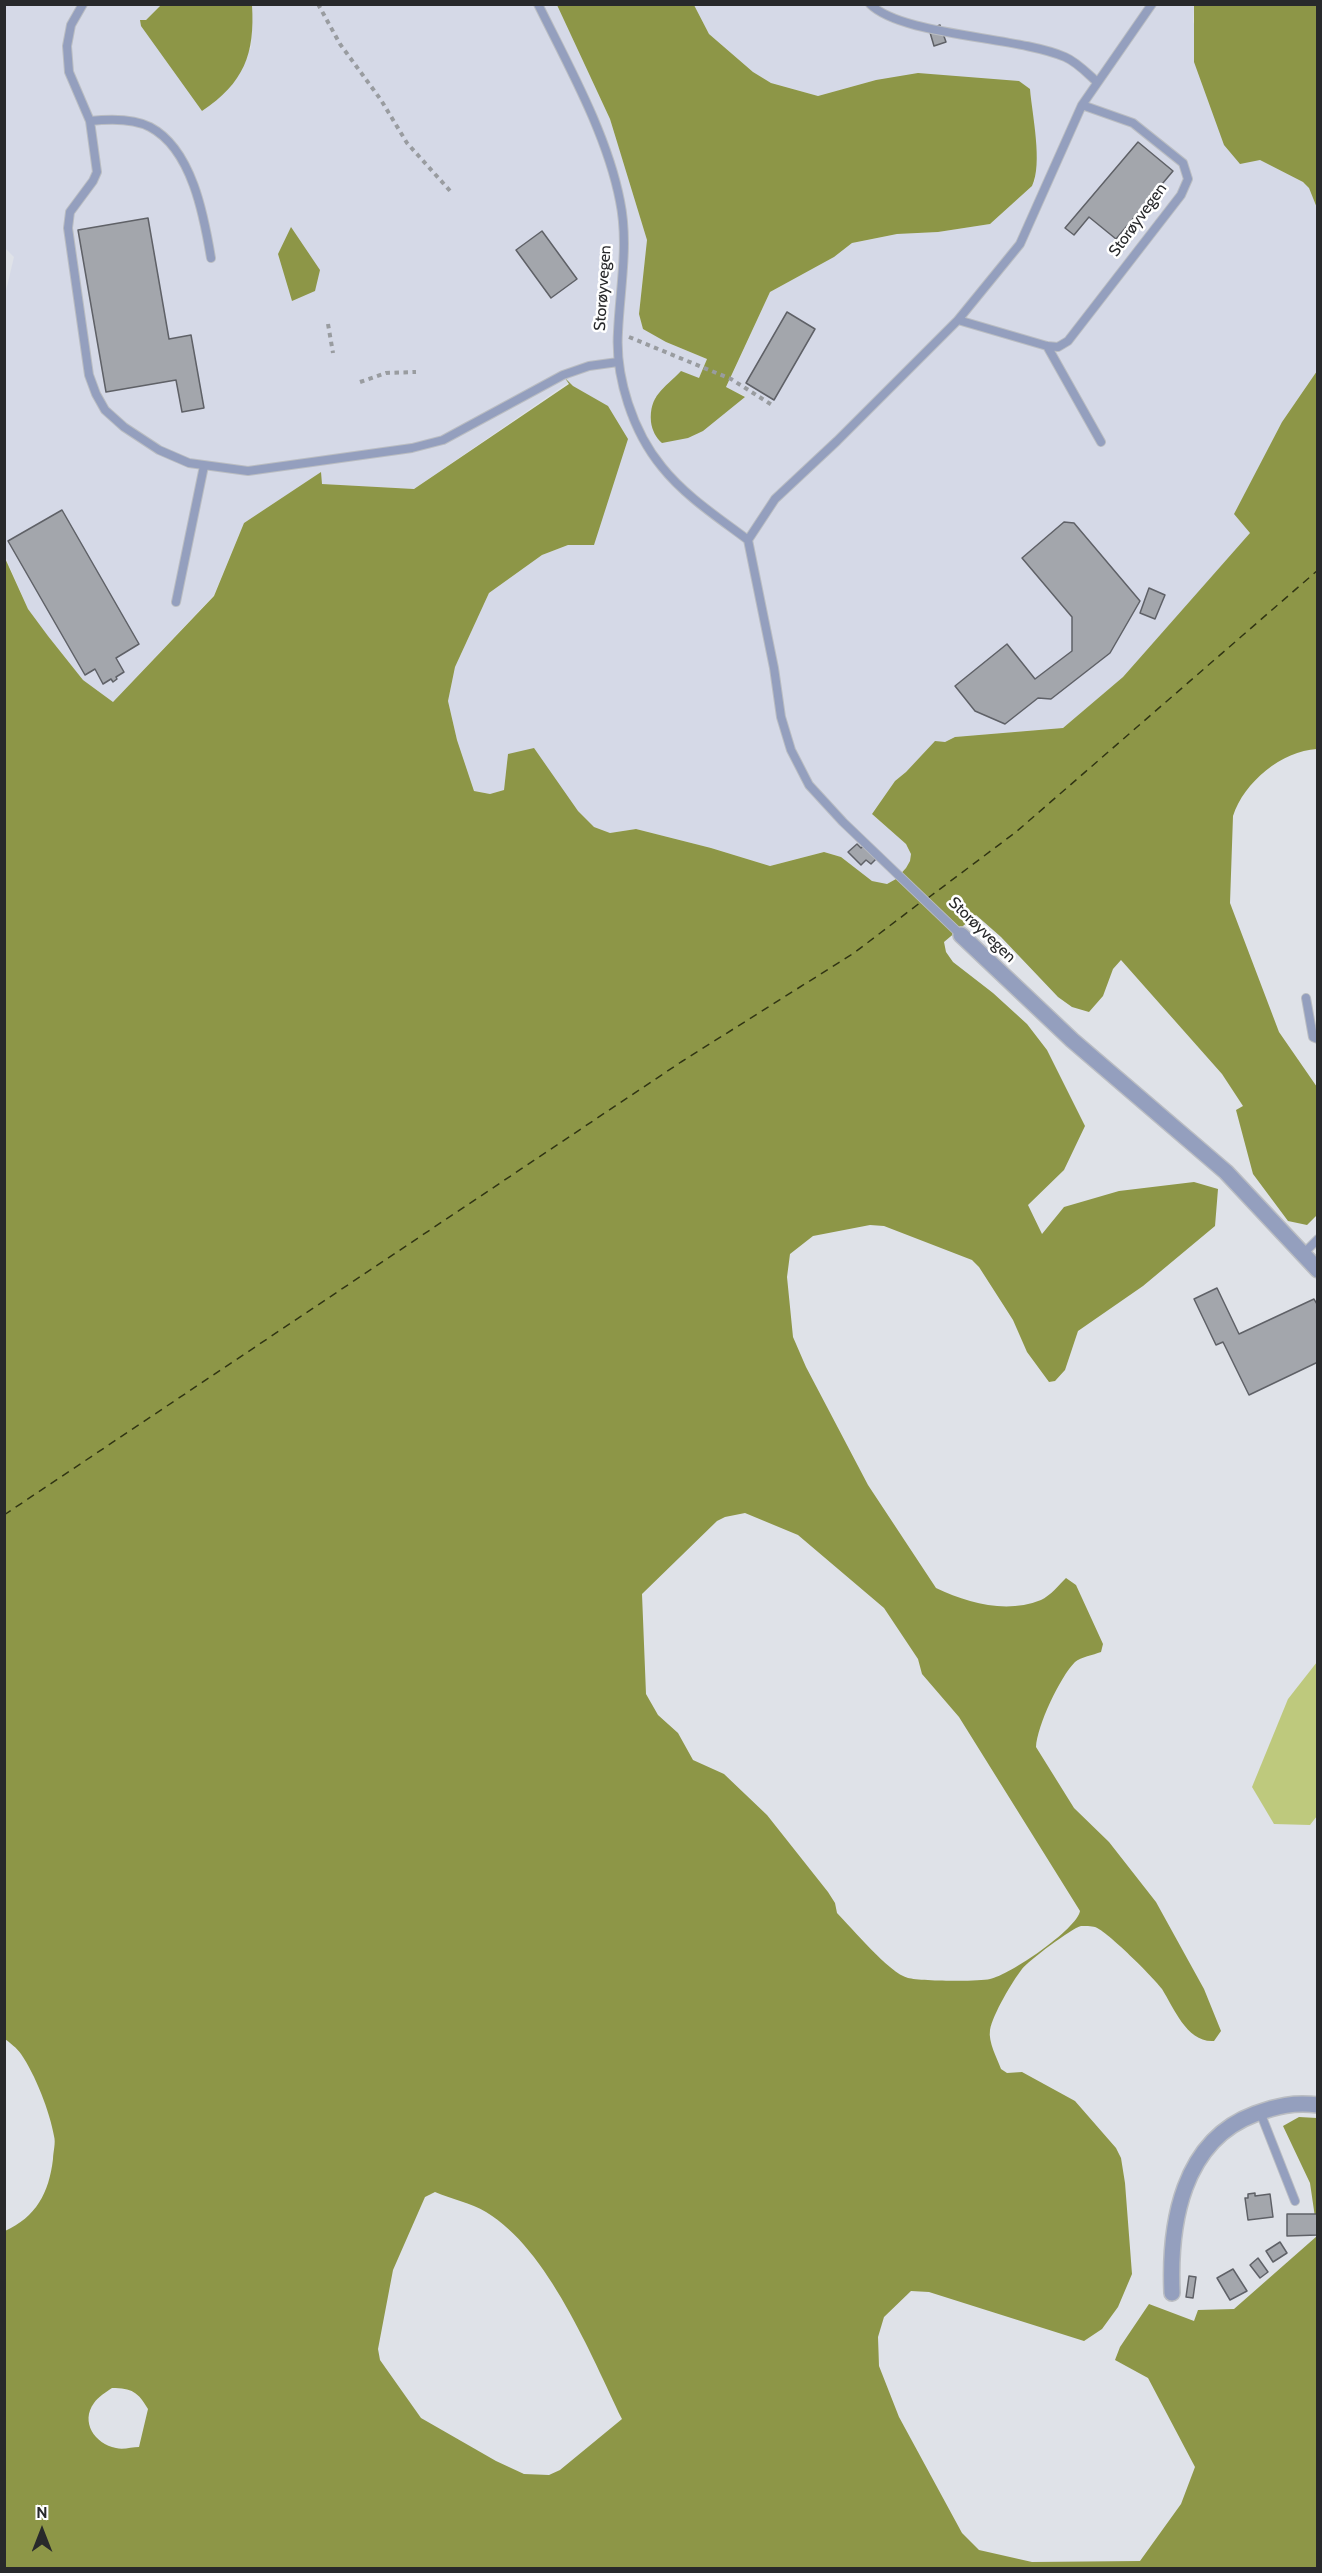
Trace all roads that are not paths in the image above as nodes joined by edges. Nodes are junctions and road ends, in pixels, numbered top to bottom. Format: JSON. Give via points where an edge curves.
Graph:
{"nodes":[{"id":1,"x":83,"y":4,"type":"edge"},
{"id":2,"x":538,"y":4,"type":"edge"},
{"id":3,"x":870,"y":4,"type":"edge"},
{"id":4,"x":1152,"y":4,"type":"edge"},
{"id":5,"x":1097,"y":82,"type":"junction"},
{"id":6,"x":1082,"y":105,"type":"junction"},
{"id":7,"x":90,"y":121,"type":"junction"},
{"id":8,"x":210,"y":258,"type":"dead end"},
{"id":9,"x":958,"y":320,"type":"junction"},
{"id":10,"x":1047,"y":346,"type":"junction"},
{"id":11,"x":618,"y":362,"type":"junction"},
{"id":12,"x":1101,"y":442,"type":"dead end"},
{"id":13,"x":204,"y":466,"type":"junction"},
{"id":14,"x":748,"y":540,"type":"junction"},
{"id":15,"x":177,"y":602,"type":"dead end"},
{"id":16,"x":961,"y":934,"type":"joint"},
{"id":17,"x":1306,"y":998,"type":"dead end"},
{"id":18,"x":1317,"y":1039,"type":"edge"},
{"id":19,"x":1317,"y":1239,"type":"edge"},
{"id":20,"x":1303,"y":1254,"type":"junction"},
{"id":21,"x":1317,"y":1270,"type":"edge"},
{"id":22,"x":1317,"y":2105,"type":"edge"},
{"id":23,"x":1260,"y":2112,"type":"junction"},
{"id":24,"x":1295,"y":2201,"type":"dead end"},
{"id":25,"x":1172,"y":2293,"type":"dead end"}],
"edges":[{"from":1,"to":7,"type":"lane","via":[[71,25],[67,55],[69,72]]},
{"from":2,"to":11,"type":"lane","name":"Storøyvegen","via":[[588,104],[620,200],[625,238]]},
{"from":3,"to":5,"type":"lane","via":[[879,13],[909,24],[1034,46],[1068,58]]},
{"from":4,"to":5,"type":"lane"},
{"from":5,"to":6,"type":"lane"},
{"from":6,"to":9,"type":"lane","via":[[1020,244]]},
{"from":6,"to":10,"type":"lane","name":"Storøyvegen","via":[[1133,123],[1183,163],[1188,178],[1181,195],[1068,341],[1058,347]]},
{"from":7,"to":8,"type":"lane","via":[[148,126],[166,137],[191,180],[204,216]]},
{"from":7,"to":13,"type":"lane","via":[[96,172],[70,212],[68,228],[89,375],[105,410],[124,427],[159,450]]},
{"from":9,"to":10,"type":"lane"},
{"from":9,"to":14,"type":"lane","via":[[776,499]]},
{"from":10,"to":12,"type":"lane"},
{"from":11,"to":13,"type":"lane","via":[[563,375],[443,440],[412,448],[248,471]]},
{"from":11,"to":14,"type":"lane","name":"Storøyvegen","via":[[641,435],[662,467],[704,507]]},
{"from":13,"to":15,"type":"lane"},
{"from":14,"to":16,"type":"lane","name":"Storøyvegen","via":[[781,717],[791,750],[809,785]]},
{"from":16,"to":20,"type":"street","name":"Storøyvegen","via":[[1072,1040],[1226,1172]]},
{"from":17,"to":18,"type":"lane","via":[[1313,1037]]},
{"from":19,"to":20,"type":"lane"},
{"from":20,"to":21,"type":"street","name":"Storøyvegen"},
{"from":22,"to":23,"type":"street","via":[[1284,2104]]},
{"from":23,"to":24,"type":"lane"},
{"from":23,"to":25,"type":"street","via":[[1219,2135],[1197,2161],[1186,2182],[1175,2229]]}]}
